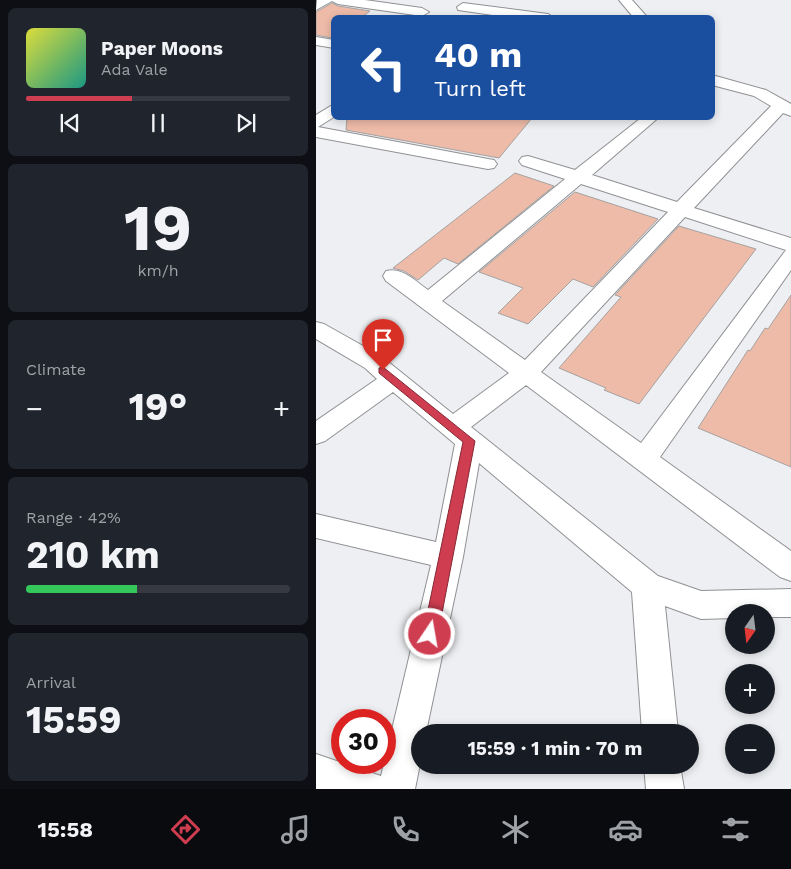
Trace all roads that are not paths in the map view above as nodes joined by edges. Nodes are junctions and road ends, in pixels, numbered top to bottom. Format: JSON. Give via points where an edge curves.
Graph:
{"nodes":[{"id":1,"x":326,"y":0,"type":"edge"},
{"id":2,"x":338,"y":0,"type":"edge"},
{"id":3,"x":625,"y":0,"type":"edge"},
{"id":4,"x":467,"y":3,"type":"edge"},
{"id":5,"x":316,"y":6,"type":"edge"},
{"id":6,"x":422,"y":12,"type":"dead end"},
{"id":7,"x":453,"y":15,"type":"edge"},
{"id":8,"x":532,"y":15,"type":"edge"},
{"id":9,"x":639,"y":15,"type":"edge"},
{"id":10,"x":316,"y":41,"type":"edge"},
{"id":11,"x":331,"y":44,"type":"edge"},
{"id":12,"x":715,"y":81,"type":"edge"},
{"id":13,"x":786,"y":108,"type":"edge"},
{"id":14,"x":331,"y":111,"type":"edge"},
{"id":15,"x":648,"y":120,"type":"edge"},
{"id":16,"x":316,"y":123,"type":"edge"},
{"id":17,"x":316,"y":132,"type":"edge"},
{"id":18,"x":528,"y":161,"type":"dead end"},
{"id":19,"x":488,"y":164,"type":"dead end"},
{"id":20,"x":579,"y":177,"type":"junction"},
{"id":21,"x":680,"y":211,"type":"junction"},
{"id":22,"x":791,"y":245,"type":"edge"},
{"id":23,"x":791,"y":255,"type":"edge"},
{"id":24,"x":394,"y":276,"type":"dead end"},
{"id":25,"x":428,"y":301,"type":"junction"},
{"id":26,"x":320,"y":336,"type":"edge"},
{"id":27,"x":526,"y":373,"type":"junction"},
{"id":28,"x":394,"y":379,"type":"junction"},
{"id":29,"x":316,"y":434,"type":"edge"},
{"id":30,"x":461,"y":434,"type":"junction"},
{"id":31,"x":643,"y":460,"type":"junction"},
{"id":32,"x":316,"y":526,"type":"edge"},
{"id":33,"x":448,"y":557,"type":"junction"},
{"id":34,"x":790,"y":566,"type":"edge"},
{"id":35,"x":647,"y":586,"type":"junction"},
{"id":36,"x":791,"y":604,"type":"edge"},
{"id":37,"x":659,"y":724,"type":"edge"},
{"id":38,"x":316,"y":772,"type":"edge"},
{"id":39,"x":663,"y":774,"type":"edge"},
{"id":40,"x":368,"y":789,"type":"edge"},
{"id":41,"x":396,"y":789,"type":"edge"},
{"id":42,"x":664,"y":789,"type":"edge"}],
"edges":[{"from":1,"to":5,"type":"street"},
{"from":2,"to":6,"type":"street"},
{"from":3,"to":9,"type":"street"},
{"from":4,"to":7,"type":"street"},
{"from":4,"to":8,"type":"street"},
{"from":10,"to":11,"type":"street"},
{"from":12,"to":13,"type":"street","via":[[760,93]]},
{"from":13,"to":21,"type":"street"},
{"from":14,"to":16,"type":"street"},
{"from":15,"to":20,"type":"street"},
{"from":17,"to":19,"type":"street"},
{"from":18,"to":20,"type":"street"},
{"from":20,"to":21,"type":"street"},
{"from":20,"to":25,"type":"street"},
{"from":21,"to":22,"type":"street"},
{"from":21,"to":27,"type":"street"},
{"from":23,"to":31,"type":"street"},
{"from":24,"to":25,"type":"street"},
{"from":25,"to":27,"type":"street"},
{"from":26,"to":28,"type":"street","via":[[373,362]]},
{"from":27,"to":30,"type":"street"},
{"from":27,"to":31,"type":"street"},
{"from":28,"to":29,"type":"street"},
{"from":28,"to":30,"type":"street"},
{"from":30,"to":33,"type":"street"},
{"from":30,"to":35,"type":"street"},
{"from":31,"to":34,"type":"street"},
{"from":32,"to":33,"type":"street"},
{"from":33,"to":41,"type":"street"},
{"from":35,"to":36,"type":"street","via":[[701,605]]},
{"from":35,"to":37,"type":"street"},
{"from":38,"to":40,"type":"street"},
{"from":39,"to":42,"type":"street"}]}
